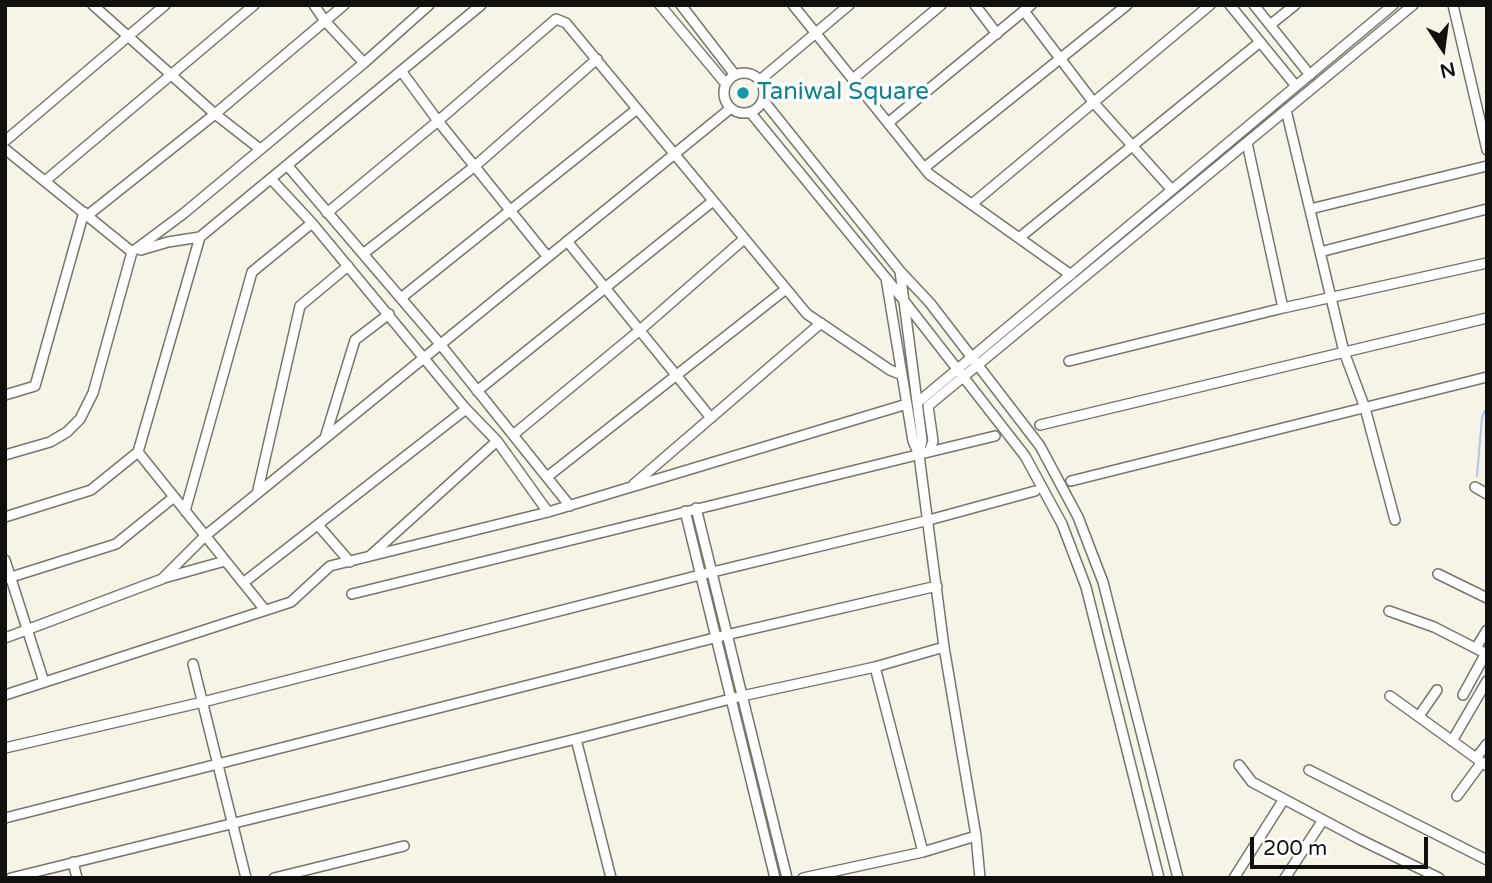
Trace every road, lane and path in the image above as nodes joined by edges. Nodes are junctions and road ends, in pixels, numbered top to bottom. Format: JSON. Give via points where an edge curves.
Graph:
{"nodes":[{"id":1,"x":93,"y":5,"type":"edge"},
{"id":2,"x":165,"y":5,"type":"edge"},
{"id":3,"x":254,"y":5,"type":"edge"},
{"id":4,"x":314,"y":5,"type":"edge"},
{"id":5,"x":344,"y":5,"type":"edge"},
{"id":6,"x":429,"y":5,"type":"edge"},
{"id":7,"x":481,"y":5,"type":"edge"},
{"id":8,"x":660,"y":5,"type":"edge"},
{"id":9,"x":681,"y":5,"type":"edge"},
{"id":10,"x":793,"y":5,"type":"edge"},
{"id":11,"x":849,"y":5,"type":"edge"},
{"id":12,"x":941,"y":5,"type":"edge"},
{"id":13,"x":975,"y":5,"type":"edge"},
{"id":14,"x":1127,"y":5,"type":"edge"},
{"id":15,"x":1210,"y":5,"type":"edge"},
{"id":16,"x":1230,"y":5,"type":"edge"},
{"id":17,"x":1254,"y":5,"type":"edge"},
{"id":18,"x":1295,"y":5,"type":"edge"},
{"id":19,"x":1393,"y":5,"type":"edge"},
{"id":20,"x":1413,"y":5,"type":"edge"},
{"id":21,"x":1453,"y":5,"type":"edge"},
{"id":22,"x":1027,"y":8,"type":"edge"},
{"id":23,"x":325,"y":21,"type":"junction"},
{"id":24,"x":1270,"y":25,"type":"junction"},
{"id":25,"x":816,"y":33,"type":"junction"},
{"id":26,"x":997,"y":34,"type":"junction"},
{"id":27,"x":129,"y":37,"type":"junction"},
{"id":28,"x":1260,"y":42,"type":"junction"},
{"id":29,"x":597,"y":59,"type":"junction"},
{"id":30,"x":1061,"y":59,"type":"junction"},
{"id":31,"x":364,"y":63,"type":"junction"},
{"id":32,"x":402,"y":72,"type":"junction"},
{"id":33,"x":171,"y":75,"type":"junction"},
{"id":34,"x":735,"y":75,"type":"junction"},
{"id":35,"x":1310,"y":75,"type":"junction"},
{"id":36,"x":853,"y":79,"type":"junction"},
{"id":37,"x":760,"y":80,"type":"junction"},
{"id":38,"x":726,"y":84,"type":"junction"},
{"id":39,"x":1296,"y":86,"type":"junction"},
{"id":40,"x":763,"y":100,"type":"junction"},
{"id":41,"x":1094,"y":103,"type":"junction"},
{"id":42,"x":731,"y":108,"type":"junction"},
{"id":43,"x":637,"y":109,"type":"junction"},
{"id":44,"x":1286,"y":110,"type":"junction"},
{"id":45,"x":750,"y":112,"type":"junction"},
{"id":46,"x":215,"y":114,"type":"junction"},
{"id":47,"x":438,"y":121,"type":"junction"},
{"id":48,"x":888,"y":123,"type":"junction"},
{"id":49,"x":5,"y":141,"type":"edge"},
{"id":50,"x":1247,"y":143,"type":"junction"},
{"id":51,"x":1133,"y":145,"type":"junction"},
{"id":52,"x":5,"y":149,"type":"edge"},
{"id":53,"x":260,"y":149,"type":"junction"},
{"id":54,"x":1487,"y":150,"type":"edge"},
{"id":55,"x":673,"y":153,"type":"junction"},
{"id":56,"x":287,"y":165,"type":"junction"},
{"id":57,"x":475,"y":166,"type":"junction"},
{"id":58,"x":1487,"y":166,"type":"edge"},
{"id":59,"x":924,"y":168,"type":"junction"},
{"id":60,"x":272,"y":180,"type":"junction"},
{"id":61,"x":45,"y":181,"type":"junction"},
{"id":62,"x":1172,"y":190,"type":"junction"},
{"id":63,"x":713,"y":201,"type":"junction"},
{"id":64,"x":972,"y":204,"type":"junction"},
{"id":65,"x":1310,"y":209,"type":"junction"},
{"id":66,"x":1487,"y":209,"type":"edge"},
{"id":67,"x":511,"y":210,"type":"junction"},
{"id":68,"x":327,"y":213,"type":"junction"},
{"id":69,"x":86,"y":214,"type":"junction"},
{"id":70,"x":312,"y":223,"type":"junction"},
{"id":71,"x":200,"y":237,"type":"junction"},
{"id":72,"x":1019,"y":238,"type":"junction"},
{"id":73,"x":744,"y":239,"type":"junction"},
{"id":74,"x":568,"y":240,"type":"junction"},
{"id":75,"x":132,"y":252,"type":"junction"},
{"id":76,"x":1320,"y":252,"type":"junction"},
{"id":77,"x":363,"y":254,"type":"junction"},
{"id":78,"x":547,"y":256,"type":"junction"},
{"id":79,"x":1487,"y":263,"type":"edge"},
{"id":80,"x":348,"y":266,"type":"junction"},
{"id":81,"x":900,"y":271,"type":"junction"},
{"id":82,"x":1071,"y":275,"type":"junction"},
{"id":83,"x":886,"y":278,"type":"junction"},
{"id":84,"x":604,"y":286,"type":"junction"},
{"id":85,"x":786,"y":289,"type":"junction"},
{"id":86,"x":401,"y":298,"type":"junction"},
{"id":87,"x":1331,"y":298,"type":"junction"},
{"id":88,"x":903,"y":299,"type":"junction"},
{"id":89,"x":1283,"y":308,"type":"junction"},
{"id":90,"x":389,"y":314,"type":"junction"},
{"id":91,"x":1487,"y":318,"type":"edge"},
{"id":92,"x":821,"y":323,"type":"junction"},
{"id":93,"x":640,"y":330,"type":"junction"},
{"id":94,"x":440,"y":344,"type":"junction"},
{"id":95,"x":1344,"y":352,"type":"junction"},
{"id":96,"x":424,"y":357,"type":"junction"},
{"id":97,"x":975,"y":361,"type":"junction"},
{"id":98,"x":1069,"y":361,"type":"dead end"},
{"id":99,"x":961,"y":373,"type":"junction"},
{"id":100,"x":676,"y":375,"type":"junction"},
{"id":101,"x":902,"y":376,"type":"junction"},
{"id":102,"x":1487,"y":377,"type":"edge"},
{"id":103,"x":477,"y":391,"type":"junction"},
{"id":104,"x":5,"y":395,"type":"edge"},
{"id":105,"x":917,"y":403,"type":"junction"},
{"id":106,"x":906,"y":404,"type":"junction"},
{"id":107,"x":1365,"y":408,"type":"junction"},
{"id":108,"x":466,"y":409,"type":"junction"},
{"id":109,"x":711,"y":418,"type":"junction"},
{"id":110,"x":1040,"y":425,"type":"dead end"},
{"id":111,"x":513,"y":435,"type":"junction"},
{"id":112,"x":995,"y":436,"type":"dead end"},
{"id":113,"x":325,"y":438,"type":"junction"},
{"id":114,"x":497,"y":441,"type":"junction"},
{"id":115,"x":138,"y":452,"type":"junction"},
{"id":116,"x":924,"y":453,"type":"junction"},
{"id":117,"x":5,"y":455,"type":"edge"},
{"id":118,"x":547,"y":477,"type":"junction"},
{"id":119,"x":1071,"y":481,"type":"dead end"},
{"id":120,"x":631,"y":487,"type":"junction"},
{"id":121,"x":1475,"y":487,"type":"dead end"},
{"id":122,"x":1035,"y":491,"type":"dead end"},
{"id":123,"x":257,"y":494,"type":"junction"},
{"id":124,"x":1487,"y":494,"type":"edge"},
{"id":125,"x":174,"y":497,"type":"junction"},
{"id":126,"x":570,"y":506,"type":"junction"},
{"id":127,"x":696,"y":508,"type":"junction"},
{"id":128,"x":185,"y":511,"type":"junction"},
{"id":129,"x":685,"y":511,"type":"junction"},
{"id":130,"x":548,"y":512,"type":"junction"},
{"id":131,"x":5,"y":517,"type":"edge"},
{"id":132,"x":929,"y":520,"type":"junction"},
{"id":133,"x":1395,"y":520,"type":"dead end"},
{"id":134,"x":318,"y":525,"type":"junction"},
{"id":135,"x":205,"y":536,"type":"junction"},
{"id":136,"x":369,"y":557,"type":"junction"},
{"id":137,"x":5,"y":560,"type":"edge"},
{"id":138,"x":225,"y":561,"type":"junction"},
{"id":139,"x":350,"y":562,"type":"junction"},
{"id":140,"x":712,"y":572,"type":"junction"},
{"id":141,"x":1438,"y":574,"type":"dead end"},
{"id":142,"x":700,"y":575,"type":"junction"},
{"id":143,"x":9,"y":578,"type":"edge"},
{"id":144,"x":162,"y":579,"type":"junction"},
{"id":145,"x":243,"y":583,"type":"junction"},
{"id":146,"x":937,"y":586,"type":"junction"},
{"id":147,"x":352,"y":594,"type":"dead end"},
{"id":148,"x":1487,"y":598,"type":"edge"},
{"id":149,"x":265,"y":610,"type":"junction"},
{"id":150,"x":1389,"y":611,"type":"dead end"},
{"id":151,"x":1487,"y":630,"type":"edge"},
{"id":152,"x":28,"y":631,"type":"junction"},
{"id":153,"x":721,"y":636,"type":"junction"},
{"id":154,"x":5,"y":638,"type":"edge"},
{"id":155,"x":944,"y":646,"type":"junction"},
{"id":156,"x":1476,"y":648,"type":"junction"},
{"id":157,"x":1486,"y":654,"type":"edge"},
{"id":158,"x":193,"y":664,"type":"dead end"},
{"id":159,"x":875,"y":667,"type":"junction"},
{"id":160,"x":1487,"y":681,"type":"edge"},
{"id":161,"x":44,"y":682,"type":"junction"},
{"id":162,"x":1437,"y":690,"type":"dead end"},
{"id":163,"x":5,"y":695,"type":"edge"},
{"id":164,"x":1463,"y":695,"type":"dead end"},
{"id":165,"x":742,"y":696,"type":"junction"},
{"id":166,"x":1390,"y":696,"type":"dead end"},
{"id":167,"x":731,"y":699,"type":"junction"},
{"id":168,"x":203,"y":702,"type":"junction"},
{"id":169,"x":1419,"y":716,"type":"junction"},
{"id":170,"x":576,"y":739,"type":"junction"},
{"id":171,"x":1452,"y":741,"type":"junction"},
{"id":172,"x":1487,"y":744,"type":"edge"},
{"id":173,"x":5,"y":748,"type":"edge"},
{"id":174,"x":1481,"y":762,"type":"edge"},
{"id":175,"x":1239,"y":765,"type":"dead end"},
{"id":176,"x":218,"y":766,"type":"junction"},
{"id":177,"x":1309,"y":769,"type":"dead end"},
{"id":178,"x":1457,"y":796,"type":"dead end"},
{"id":179,"x":1284,"y":799,"type":"junction"},
{"id":180,"x":5,"y":818,"type":"edge"},
{"id":181,"x":1323,"y":820,"type":"junction"},
{"id":182,"x":232,"y":823,"type":"junction"},
{"id":183,"x":976,"y":836,"type":"junction"},
{"id":184,"x":404,"y":846,"type":"dead end"},
{"id":185,"x":923,"y":852,"type":"junction"},
{"id":186,"x":1487,"y":860,"type":"edge"},
{"id":187,"x":73,"y":862,"type":"junction"},
{"id":188,"x":11,"y":878,"type":"edge"},
{"id":189,"x":77,"y":878,"type":"edge"},
{"id":190,"x":246,"y":878,"type":"edge"},
{"id":191,"x":274,"y":878,"type":"edge"},
{"id":192,"x":611,"y":878,"type":"edge"},
{"id":193,"x":775,"y":878,"type":"edge"},
{"id":194,"x":787,"y":878,"type":"edge"},
{"id":195,"x":803,"y":878,"type":"edge"},
{"id":196,"x":980,"y":878,"type":"edge"},
{"id":197,"x":1159,"y":878,"type":"edge"},
{"id":198,"x":1178,"y":878,"type":"edge"},
{"id":199,"x":1234,"y":878,"type":"edge"},
{"id":200,"x":1285,"y":878,"type":"edge"},
{"id":201,"x":1439,"y":878,"type":"edge"}],
"edges":[{"from":1,"to":27,"type":"street"},
{"from":2,"to":27,"type":"street"},
{"from":3,"to":33,"type":"street"},
{"from":4,"to":23,"type":"street"},
{"from":5,"to":23,"type":"street"},
{"from":6,"to":31,"type":"street"},
{"from":7,"to":32,"type":"street"},
{"from":8,"to":38,"type":"street"},
{"from":9,"to":34,"type":"street"},
{"from":10,"to":25,"type":"street"},
{"from":11,"to":25,"type":"street"},
{"from":12,"to":36,"type":"street"},
{"from":13,"to":26,"type":"street"},
{"from":14,"to":30,"type":"street"},
{"from":15,"to":41,"type":"street"},
{"from":16,"to":28,"type":"street"},
{"from":17,"to":24,"type":"street"},
{"from":18,"to":24,"type":"street"},
{"from":19,"to":35,"type":"street"},
{"from":20,"to":44,"type":"street"},
{"from":21,"to":54,"type":"street"},
{"from":22,"to":26,"type":"street"},
{"from":22,"to":30,"type":"street"},
{"from":23,"to":31,"type":"street"},
{"from":23,"to":46,"type":"street"},
{"from":24,"to":35,"type":"street"},
{"from":25,"to":36,"type":"street"},
{"from":25,"to":37,"type":"street"},
{"from":26,"to":48,"type":"street"},
{"from":27,"to":33,"type":"street"},
{"from":27,"to":49,"type":"street"},
{"from":28,"to":39,"type":"street"},
{"from":28,"to":51,"type":"street"},
{"from":29,"to":43,"type":"street"},
{"from":29,"to":47,"type":"street","via":[[566,23],[556,19]]},
{"from":29,"to":57,"type":"street"},
{"from":30,"to":41,"type":"street"},
{"from":30,"to":59,"type":"street"},
{"from":31,"to":53,"type":"street"},
{"from":32,"to":47,"type":"street"},
{"from":32,"to":56,"type":"street"},
{"from":33,"to":46,"type":"street"},
{"from":33,"to":61,"type":"street"},
{"from":34,"to":37,"type":"street","via":[[749,73]]},
{"from":34,"to":38,"type":"street"},
{"from":35,"to":39,"type":"street"},
{"from":36,"to":48,"type":"street"},
{"from":37,"to":40,"type":"street"},
{"from":38,"to":42,"type":"street","via":[[724,97]]},
{"from":39,"to":62,"type":"street"},
{"from":40,"to":45,"type":"street"},
{"from":40,"to":81,"type":"street"},
{"from":41,"to":51,"type":"street"},
{"from":41,"to":64,"type":"street"},
{"from":42,"to":45,"type":"street"},
{"from":42,"to":55,"type":"street"},
{"from":43,"to":55,"type":"street"},
{"from":43,"to":67,"type":"street"},
{"from":44,"to":50,"type":"street"},
{"from":44,"to":65,"type":"street"},
{"from":45,"to":83,"type":"street"},
{"from":46,"to":53,"type":"street"},
{"from":46,"to":69,"type":"street"},
{"from":47,"to":57,"type":"street"},
{"from":47,"to":68,"type":"street"},
{"from":48,"to":59,"type":"street"},
{"from":50,"to":89,"type":"street"},
{"from":50,"to":97,"type":"street"},
{"from":51,"to":62,"type":"street"},
{"from":51,"to":72,"type":"street"},
{"from":52,"to":61,"type":"street"},
{"from":53,"to":75,"type":"street"},
{"from":55,"to":63,"type":"street"},
{"from":55,"to":74,"type":"street"},
{"from":56,"to":60,"type":"street"},
{"from":56,"to":68,"type":"street"},
{"from":57,"to":67,"type":"street"},
{"from":57,"to":77,"type":"street"},
{"from":58,"to":65,"type":"street"},
{"from":59,"to":64,"type":"street"},
{"from":60,"to":70,"type":"street"},
{"from":60,"to":71,"type":"street"},
{"from":61,"to":69,"type":"street"},
{"from":62,"to":82,"type":"street"},
{"from":63,"to":73,"type":"street"},
{"from":63,"to":84,"type":"street"},
{"from":64,"to":72,"type":"street"},
{"from":65,"to":76,"type":"street"},
{"from":66,"to":76,"type":"street"},
{"from":67,"to":78,"type":"street"},
{"from":67,"to":86,"type":"street"},
{"from":68,"to":77,"type":"street"},
{"from":69,"to":75,"type":"street"},
{"from":69,"to":104,"type":"street","via":[[35,386]]},
{"from":70,"to":80,"type":"street"},
{"from":70,"to":128,"type":"street","via":[[252,272]]},
{"from":71,"to":75,"type":"street"},
{"from":71,"to":115,"type":"street"},
{"from":72,"to":82,"type":"street"},
{"from":73,"to":85,"type":"street"},
{"from":73,"to":93,"type":"street"},
{"from":74,"to":78,"type":"street"},
{"from":74,"to":84,"type":"street"},
{"from":75,"to":117,"type":"street","via":[[84,413],[50,442]]},
{"from":76,"to":87,"type":"street"},
{"from":77,"to":86,"type":"street"},
{"from":78,"to":94,"type":"street"},
{"from":79,"to":87,"type":"street"},
{"from":80,"to":90,"type":"street"},
{"from":80,"to":123,"type":"street","via":[[300,306]]},
{"from":81,"to":88,"type":"street"},
{"from":81,"to":97,"type":"street"},
{"from":82,"to":97,"type":"street"},
{"from":83,"to":88,"type":"street"},
{"from":83,"to":101,"type":"street"},
{"from":84,"to":93,"type":"street"},
{"from":84,"to":103,"type":"street"},
{"from":85,"to":92,"type":"street"},
{"from":85,"to":100,"type":"street"},
{"from":86,"to":94,"type":"street"},
{"from":87,"to":89,"type":"street"},
{"from":87,"to":95,"type":"street"},
{"from":88,"to":99,"type":"street"},
{"from":88,"to":105,"type":"street"},
{"from":89,"to":98,"type":"street"},
{"from":90,"to":96,"type":"street"},
{"from":90,"to":113,"type":"street","via":[[355,340]]},
{"from":91,"to":95,"type":"street"},
{"from":92,"to":101,"type":"street"},
{"from":92,"to":109,"type":"street"},
{"from":93,"to":100,"type":"street"},
{"from":93,"to":111,"type":"street"},
{"from":94,"to":96,"type":"street"},
{"from":94,"to":103,"type":"street"},
{"from":95,"to":107,"type":"street"},
{"from":95,"to":110,"type":"street"},
{"from":96,"to":108,"type":"street"},
{"from":96,"to":113,"type":"street"},
{"from":97,"to":99,"type":"street"},
{"from":97,"to":198,"type":"street","via":[[1040,446],[1078,516],[1103,582]]},
{"from":99,"to":105,"type":"street"},
{"from":99,"to":116,"type":"street","via":[[928,406],[933,440]]},
{"from":99,"to":197,"type":"street","via":[[1025,456],[1062,524],[1086,587]]},
{"from":100,"to":109,"type":"street"},
{"from":100,"to":118,"type":"street"},
{"from":101,"to":106,"type":"street"},
{"from":102,"to":107,"type":"street"},
{"from":103,"to":111,"type":"street"},
{"from":105,"to":116,"type":"street"},
{"from":106,"to":116,"type":"street","via":[[913,442]]},
{"from":106,"to":120,"type":"street"},
{"from":107,"to":119,"type":"street"},
{"from":107,"to":133,"type":"street"},
{"from":108,"to":114,"type":"street"},
{"from":108,"to":134,"type":"street"},
{"from":109,"to":120,"type":"street"},
{"from":111,"to":118,"type":"street"},
{"from":112,"to":116,"type":"street"},
{"from":113,"to":123,"type":"street"},
{"from":114,"to":130,"type":"street"},
{"from":114,"to":136,"type":"street"},
{"from":115,"to":125,"type":"street"},
{"from":115,"to":131,"type":"street","via":[[91,490]]},
{"from":116,"to":127,"type":"street"},
{"from":116,"to":132,"type":"street"},
{"from":118,"to":126,"type":"street"},
{"from":120,"to":126,"type":"street"},
{"from":121,"to":124,"type":"street"},
{"from":122,"to":132,"type":"street"},
{"from":123,"to":135,"type":"street"},
{"from":125,"to":128,"type":"street"},
{"from":125,"to":143,"type":"street","via":[[116,544]]},
{"from":126,"to":130,"type":"street"},
{"from":127,"to":129,"type":"street"},
{"from":127,"to":140,"type":"street"},
{"from":128,"to":135,"type":"street"},
{"from":129,"to":142,"type":"street"},
{"from":129,"to":147,"type":"street"},
{"from":130,"to":136,"type":"street"},
{"from":132,"to":140,"type":"street"},
{"from":132,"to":146,"type":"street"},
{"from":134,"to":139,"type":"street"},
{"from":134,"to":145,"type":"street"},
{"from":135,"to":138,"type":"street"},
{"from":135,"to":144,"type":"street"},
{"from":136,"to":139,"type":"street"},
{"from":137,"to":143,"type":"street"},
{"from":138,"to":144,"type":"street"},
{"from":138,"to":145,"type":"street"},
{"from":139,"to":149,"type":"street","via":[[330,566],[291,602]]},
{"from":140,"to":142,"type":"street"},
{"from":140,"to":153,"type":"street"},
{"from":141,"to":148,"type":"street"},
{"from":142,"to":153,"type":"street"},
{"from":142,"to":168,"type":"street"},
{"from":143,"to":152,"type":"street"},
{"from":144,"to":152,"type":"street"},
{"from":145,"to":149,"type":"street"},
{"from":146,"to":153,"type":"street"},
{"from":146,"to":155,"type":"street"},
{"from":149,"to":161,"type":"street"},
{"from":150,"to":156,"type":"street"},
{"from":151,"to":156,"type":"street"},
{"from":152,"to":154,"type":"street"},
{"from":152,"to":161,"type":"street"},
{"from":153,"to":165,"type":"street"},
{"from":153,"to":167,"type":"street"},
{"from":153,"to":176,"type":"street"},
{"from":155,"to":159,"type":"street"},
{"from":155,"to":183,"type":"street"},
{"from":156,"to":157,"type":"street"},
{"from":157,"to":164,"type":"street"},
{"from":158,"to":168,"type":"street"},
{"from":159,"to":165,"type":"street"},
{"from":159,"to":185,"type":"street"},
{"from":160,"to":171,"type":"street"},
{"from":161,"to":163,"type":"street"},
{"from":162,"to":169,"type":"street"},
{"from":165,"to":167,"type":"street"},
{"from":165,"to":194,"type":"street"},
{"from":166,"to":169,"type":"street"},
{"from":167,"to":170,"type":"street"},
{"from":167,"to":193,"type":"street"},
{"from":168,"to":173,"type":"street"},
{"from":168,"to":176,"type":"street"},
{"from":169,"to":171,"type":"street"},
{"from":170,"to":182,"type":"street"},
{"from":170,"to":192,"type":"street"},
{"from":171,"to":174,"type":"street"},
{"from":172,"to":174,"type":"street"},
{"from":174,"to":178,"type":"street"},
{"from":175,"to":179,"type":"street","via":[[1252,782]]},
{"from":176,"to":180,"type":"street"},
{"from":176,"to":182,"type":"street"},
{"from":177,"to":186,"type":"street"},
{"from":179,"to":181,"type":"street"},
{"from":179,"to":199,"type":"street"},
{"from":181,"to":200,"type":"street"},
{"from":181,"to":201,"type":"street"},
{"from":182,"to":187,"type":"street"},
{"from":182,"to":190,"type":"street"},
{"from":183,"to":185,"type":"street"},
{"from":183,"to":196,"type":"street"},
{"from":184,"to":191,"type":"street"},
{"from":185,"to":195,"type":"street"},
{"from":187,"to":188,"type":"street"},
{"from":187,"to":189,"type":"street"}]}
